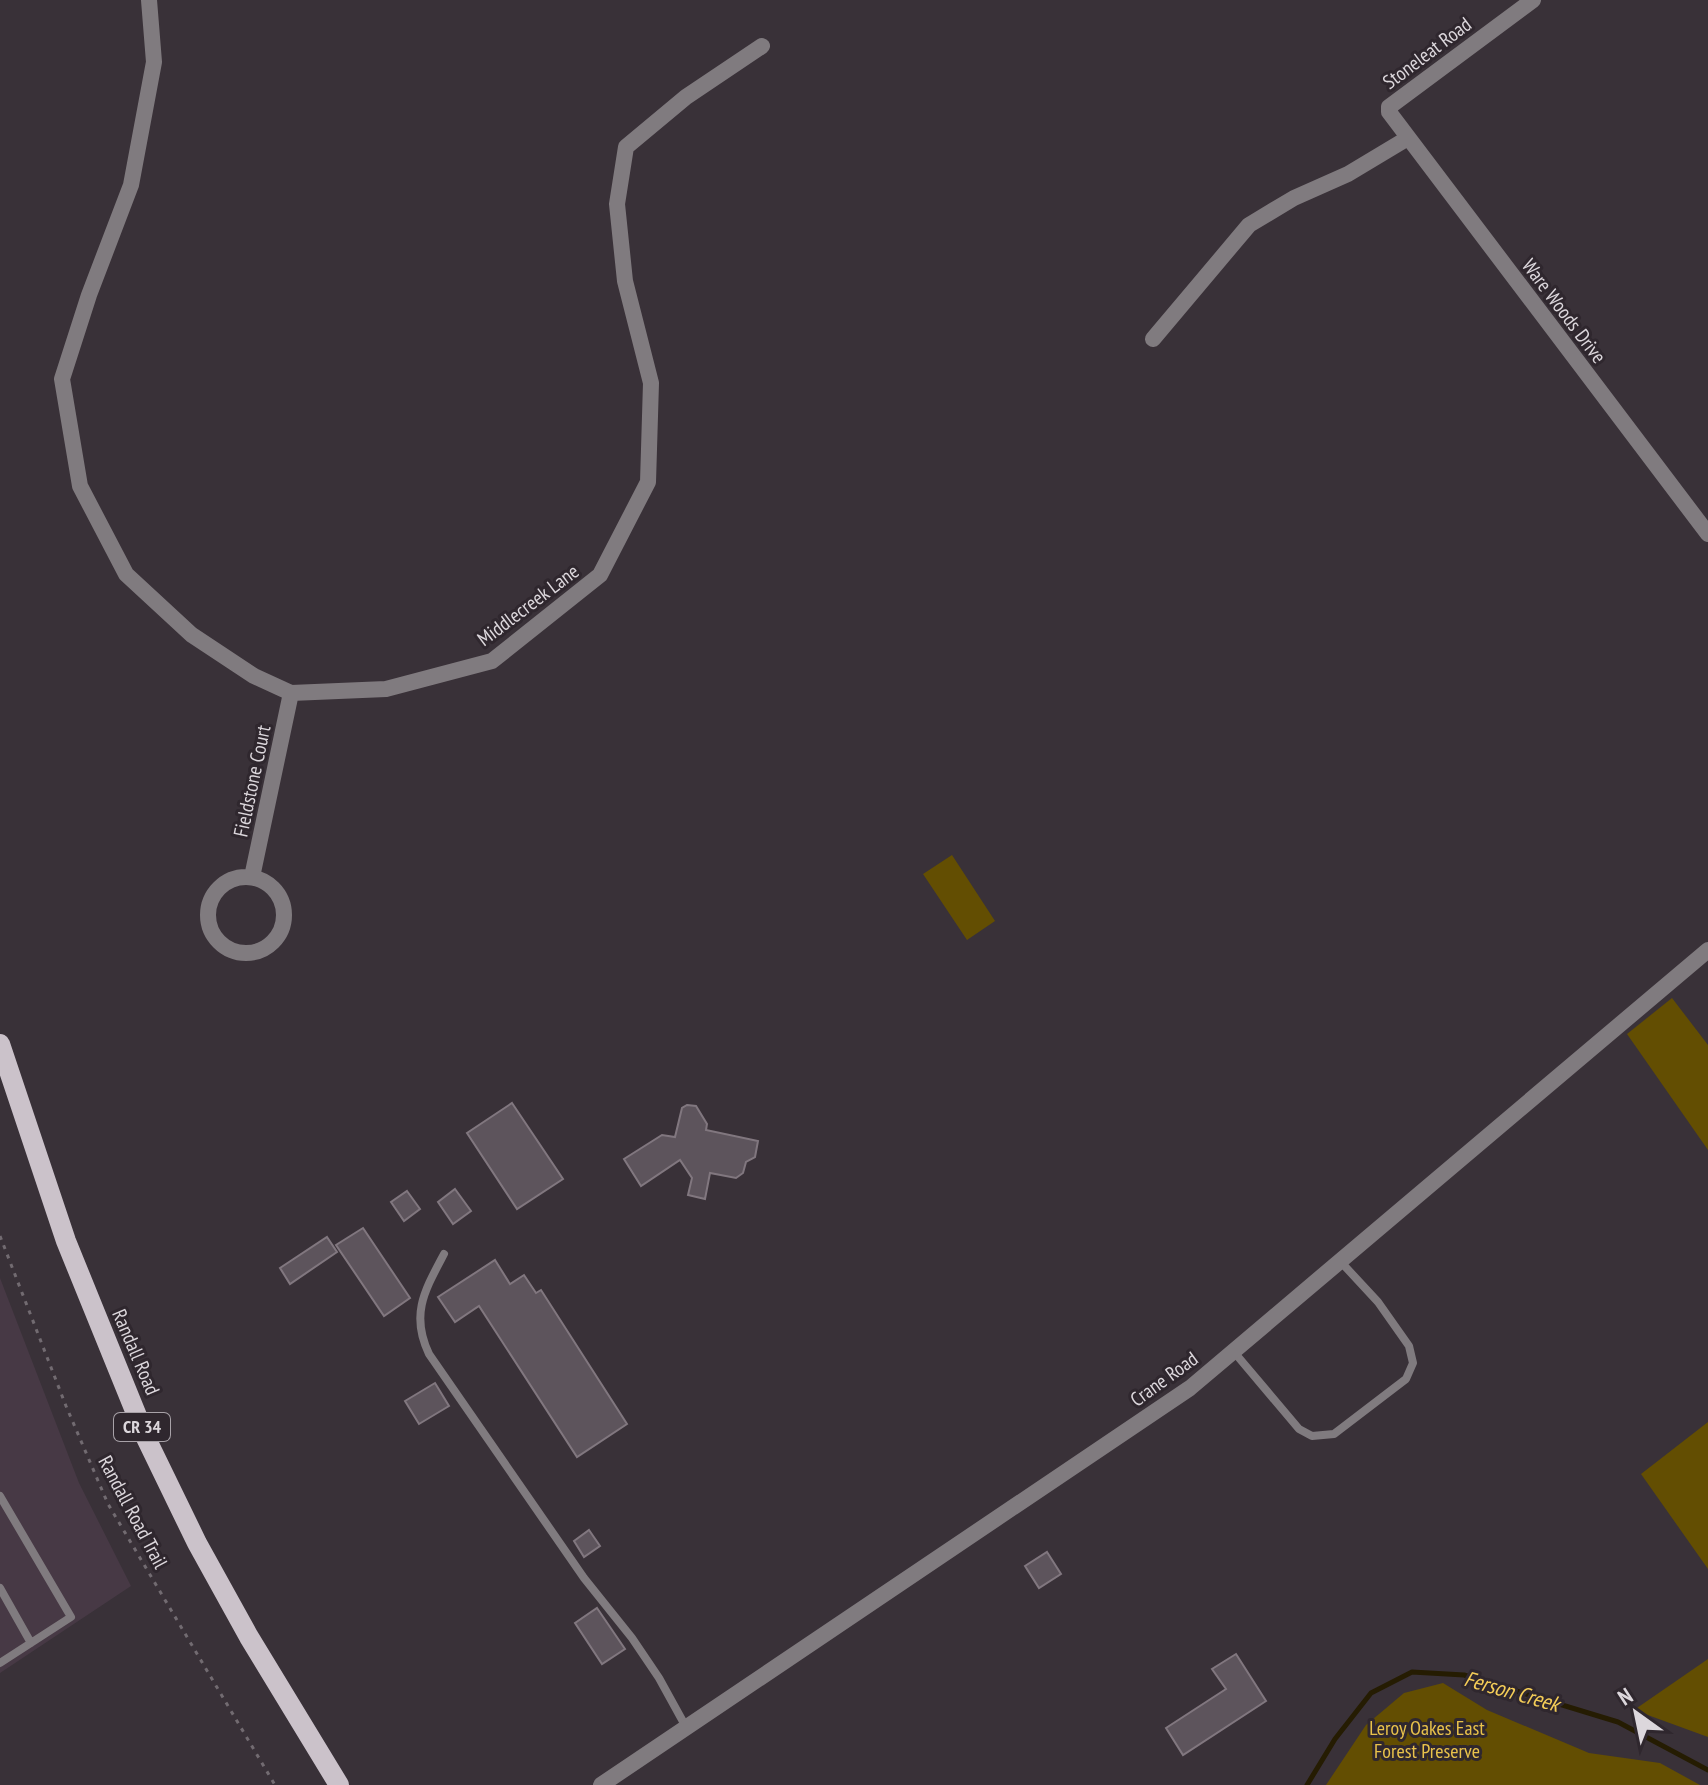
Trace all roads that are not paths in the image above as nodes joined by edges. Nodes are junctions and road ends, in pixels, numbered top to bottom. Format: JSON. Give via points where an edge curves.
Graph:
{"nodes":[{"id":1,"x":149,"y":0,"type":"edge"},
{"id":2,"x":1533,"y":0,"type":"edge"},
{"id":3,"x":762,"y":46,"type":"dead end"},
{"id":4,"x":1389,"y":112,"type":"joint"},
{"id":5,"x":1408,"y":138,"type":"junction"},
{"id":6,"x":1153,"y":339,"type":"dead end"},
{"id":7,"x":1708,"y":534,"type":"edge"},
{"id":8,"x":291,"y":693,"type":"junction"},
{"id":9,"x":252,"y":877,"type":"junction"},
{"id":10,"x":1708,"y":950,"type":"edge"},
{"id":11,"x":0,"y":1044,"type":"edge"},
{"id":12,"x":444,"y":1254,"type":"dead end"},
{"id":13,"x":1340,"y":1261,"type":"junction"},
{"id":14,"x":1233,"y":1351,"type":"junction"},
{"id":15,"x":0,"y":1496,"type":"edge"},
{"id":16,"x":0,"y":1588,"type":"edge"},
{"id":17,"x":31,"y":1643,"type":"junction"},
{"id":18,"x":0,"y":1663,"type":"edge"},
{"id":19,"x":686,"y":1728,"type":"junction"},
{"id":20,"x":339,"y":1785,"type":"edge"},
{"id":21,"x":601,"y":1785,"type":"edge"}],
"edges":[{"from":1,"to":8,"type":"street","name":"Middlecreek Lane","via":[[154,62],[131,185],[62,379],[80,486],[126,574],[192,635],[254,676]]},
{"from":2,"to":4,"type":"street","name":"Stoneleat Road"},
{"from":3,"to":8,"type":"street","name":"Middlecreek Lane","via":[[686,97],[626,147],[617,204],[625,281],[651,383],[648,482],[600,575],[492,661],[386,689]]},
{"from":4,"to":5,"type":"street","name":"Ware Woods Drive"},
{"from":5,"to":6,"type":"street","via":[[1249,225]]},
{"from":5,"to":7,"type":"street","name":"Ware Woods Drive"},
{"from":8,"to":9,"type":"street","name":"Fieldstone Court"},
{"from":9,"to":9,"type":"street","via":[[273,888],[283,920],[273,941],[252,952],[239,952],[217,939],[210,928],[210,902],[226,882]]},
{"from":10,"to":13,"type":"street","name":"Crane Road"},
{"from":11,"to":20,"type":"main road","name":"Randall Road","number":"CR 34","via":[[66,1241],[146,1438],[219,1583]]},
{"from":12,"to":19,"type":"lane","via":[[418,1321],[429,1354],[577,1568],[632,1638]]},
{"from":13,"to":14,"type":"street","name":"Crane Road"},
{"from":13,"to":14,"type":"lane","via":[[1409,1346],[1413,1363],[1406,1379],[1334,1434],[1312,1436],[1299,1429]]},
{"from":14,"to":19,"type":"street","name":"Crane Road","via":[[1190,1388]]},
{"from":15,"to":17,"type":"lane","via":[[71,1617]]},
{"from":16,"to":17,"type":"lane"},
{"from":17,"to":18,"type":"lane"},
{"from":19,"to":21,"type":"street","name":"Crane Road"}]}
